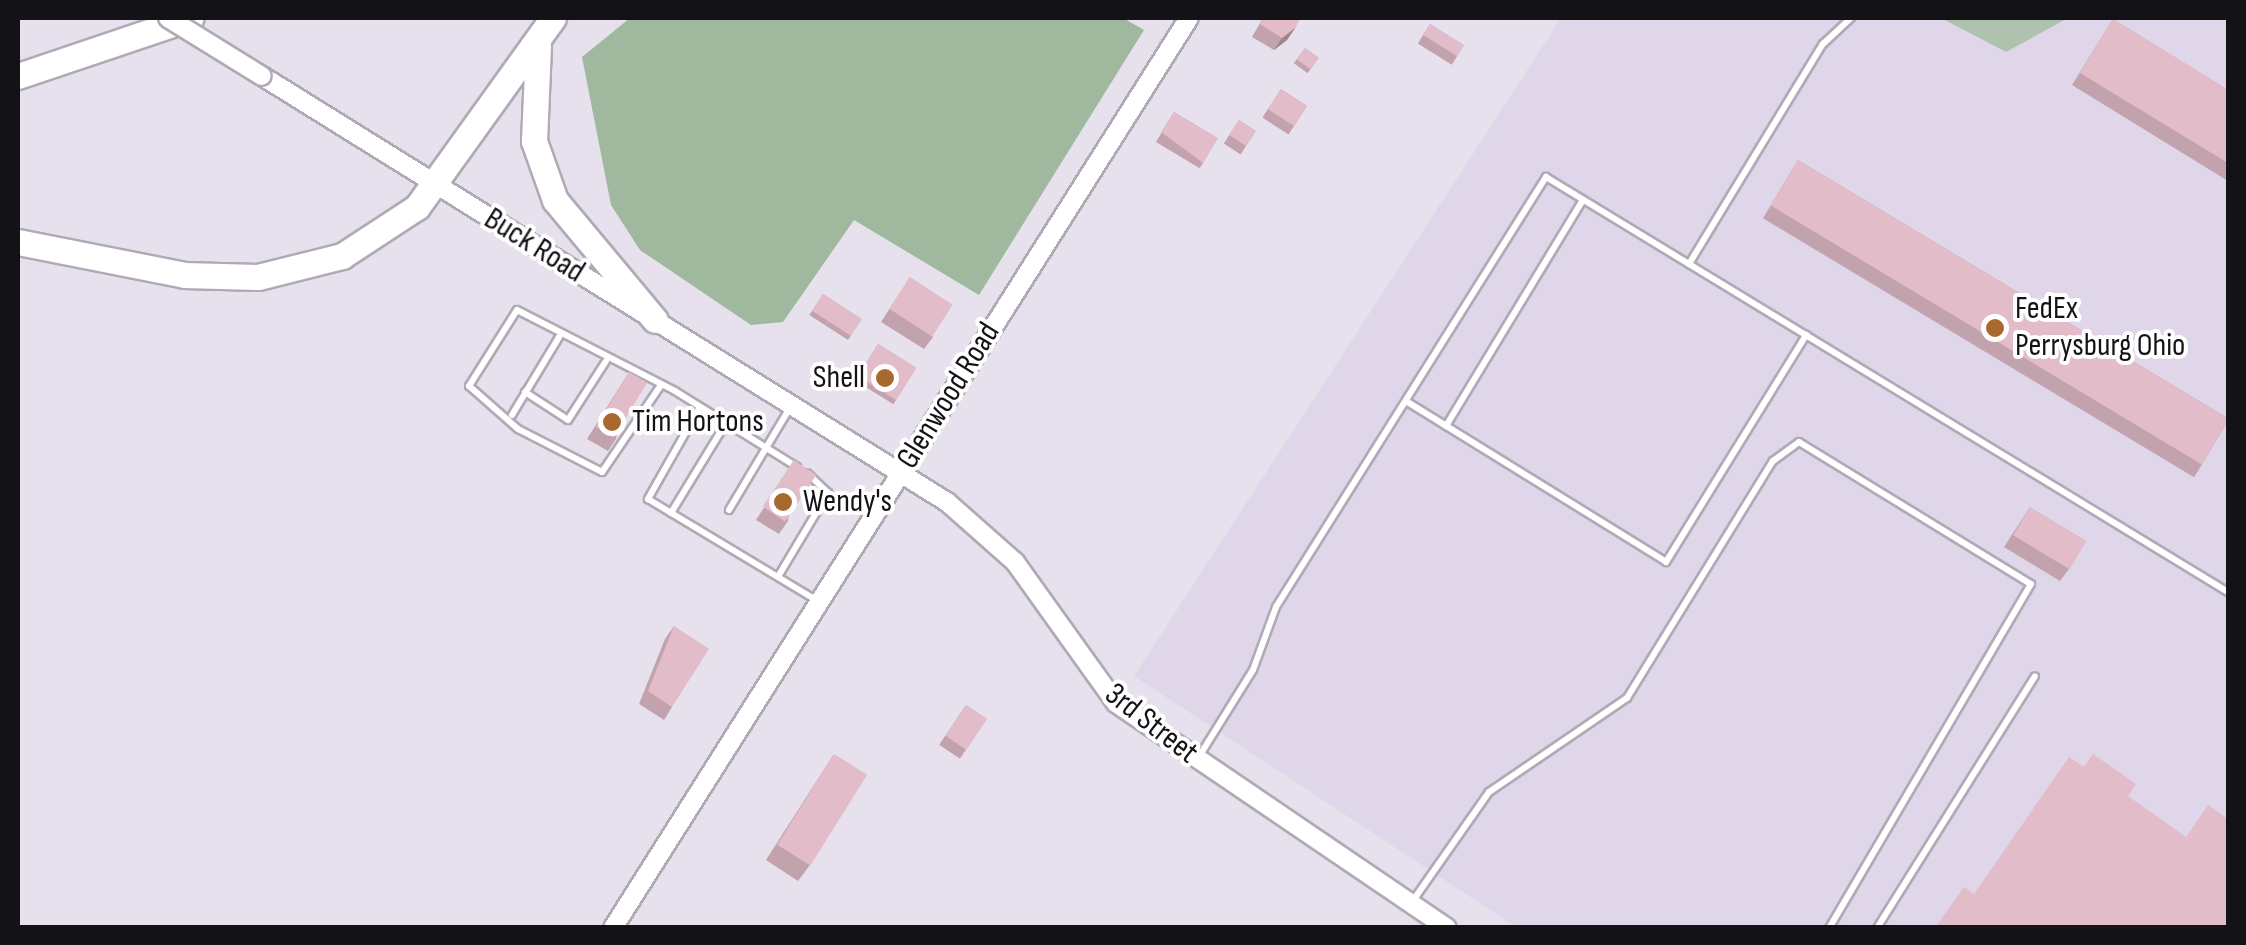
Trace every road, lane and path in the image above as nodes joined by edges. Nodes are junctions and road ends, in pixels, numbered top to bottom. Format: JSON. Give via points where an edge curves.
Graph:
{"nodes":[{"id":1,"x":168,"y":18,"type":"edge"},
{"id":2,"x":190,"y":18,"type":"edge"},
{"id":3,"x":1190,"y":18,"type":"edge"},
{"id":4,"x":1851,"y":18,"type":"edge"},
{"id":5,"x":550,"y":21,"type":"edge"},
{"id":6,"x":18,"y":76,"type":"edge"},
{"id":7,"x":435,"y":185,"type":"junction"},
{"id":8,"x":1583,"y":200,"type":"junction"},
{"id":9,"x":18,"y":242,"type":"edge"},
{"id":10,"x":1689,"y":264,"type":"junction"},
{"id":11,"x":655,"y":320,"type":"junction"},
{"id":12,"x":1806,"y":335,"type":"junction"},
{"id":13,"x":558,"y":337,"type":"junction"},
{"id":14,"x":606,"y":361,"type":"junction"},
{"id":15,"x":662,"y":385,"type":"junction"},
{"id":16,"x":525,"y":392,"type":"junction"},
{"id":17,"x":1409,"y":403,"type":"junction"},
{"id":18,"x":792,"y":405,"type":"junction"},
{"id":19,"x":700,"y":407,"type":"junction"},
{"id":20,"x":512,"y":415,"type":"junction"},
{"id":21,"x":726,"y":423,"type":"junction"},
{"id":22,"x":1446,"y":426,"type":"junction"},
{"id":23,"x":767,"y":448,"type":"junction"},
{"id":24,"x":901,"y":473,"type":"junction"},
{"id":25,"x":728,"y":510,"type":"dead end"},
{"id":26,"x":671,"y":513,"type":"junction"},
{"id":27,"x":779,"y":575,"type":"junction"},
{"id":28,"x":2228,"y":592,"type":"edge"},
{"id":29,"x":820,"y":601,"type":"junction"},
{"id":30,"x":2035,"y":676,"type":"dead end"},
{"id":31,"x":1197,"y":760,"type":"junction"},
{"id":32,"x":1411,"y":904,"type":"junction"},
{"id":33,"x":614,"y":928,"type":"edge"},
{"id":34,"x":1448,"y":928,"type":"edge"},
{"id":35,"x":1829,"y":928,"type":"edge"},
{"id":36,"x":1878,"y":928,"type":"edge"}],
"edges":[{"from":1,"to":7,"type":"street","name":"Buck Road","bridge":true},
{"from":2,"to":6,"type":"highway"},
{"from":3,"to":24,"type":"street","name":"Glenwood Road"},
{"from":4,"to":10,"type":"lane","via":[[1823,44]]},
{"from":5,"to":7,"type":"highway"},
{"from":5,"to":11,"type":"highway","via":[[529,87],[534,141],[555,200]]},
{"from":7,"to":9,"type":"highway","via":[[389,232],[258,277],[184,275]]},
{"from":7,"to":11,"type":"street","name":"Buck Road"},
{"from":8,"to":10,"type":"lane"},
{"from":8,"to":17,"type":"lane","via":[[1546,177]]},
{"from":8,"to":22,"type":"lane"},
{"from":10,"to":12,"type":"lane"},
{"from":11,"to":18,"type":"street","name":"Buck Road"},
{"from":12,"to":22,"type":"lane","via":[[1666,562]]},
{"from":12,"to":28,"type":"lane"},
{"from":13,"to":14,"type":"lane"},
{"from":13,"to":16,"type":"lane"},
{"from":13,"to":20,"type":"lane","via":[[517,310],[469,386]]},
{"from":14,"to":15,"type":"lane"},
{"from":14,"to":16,"type":"lane","via":[[568,420]]},
{"from":15,"to":19,"type":"lane"},
{"from":15,"to":20,"type":"lane","via":[[602,472],[518,429]]},
{"from":16,"to":20,"type":"lane"},
{"from":17,"to":22,"type":"lane"},
{"from":17,"to":31,"type":"lane","via":[[1276,607],[1253,670]]},
{"from":18,"to":23,"type":"lane"},
{"from":18,"to":24,"type":"street","name":"Buck Road"},
{"from":19,"to":21,"type":"lane"},
{"from":19,"to":26,"type":"lane","via":[[647,491]]},
{"from":21,"to":23,"type":"lane"},
{"from":21,"to":26,"type":"lane"},
{"from":23,"to":25,"type":"lane"},
{"from":23,"to":27,"type":"lane","via":[[828,492]]},
{"from":24,"to":29,"type":"street","name":"Glenwood Road"},
{"from":24,"to":31,"type":"street","name":"3rd Street","via":[[997,543],[1100,686]]},
{"from":26,"to":27,"type":"lane"},
{"from":27,"to":29,"type":"lane"},
{"from":29,"to":33,"type":"street","name":"Glenwood Road"},
{"from":30,"to":36,"type":"lane"},
{"from":31,"to":32,"type":"street","name":"3rd Street"},
{"from":32,"to":34,"type":"street","name":"3rd Street"},
{"from":32,"to":35,"type":"lane","via":[[1489,792],[1628,698],[1773,461],[1799,442],[2031,584]]}]}
